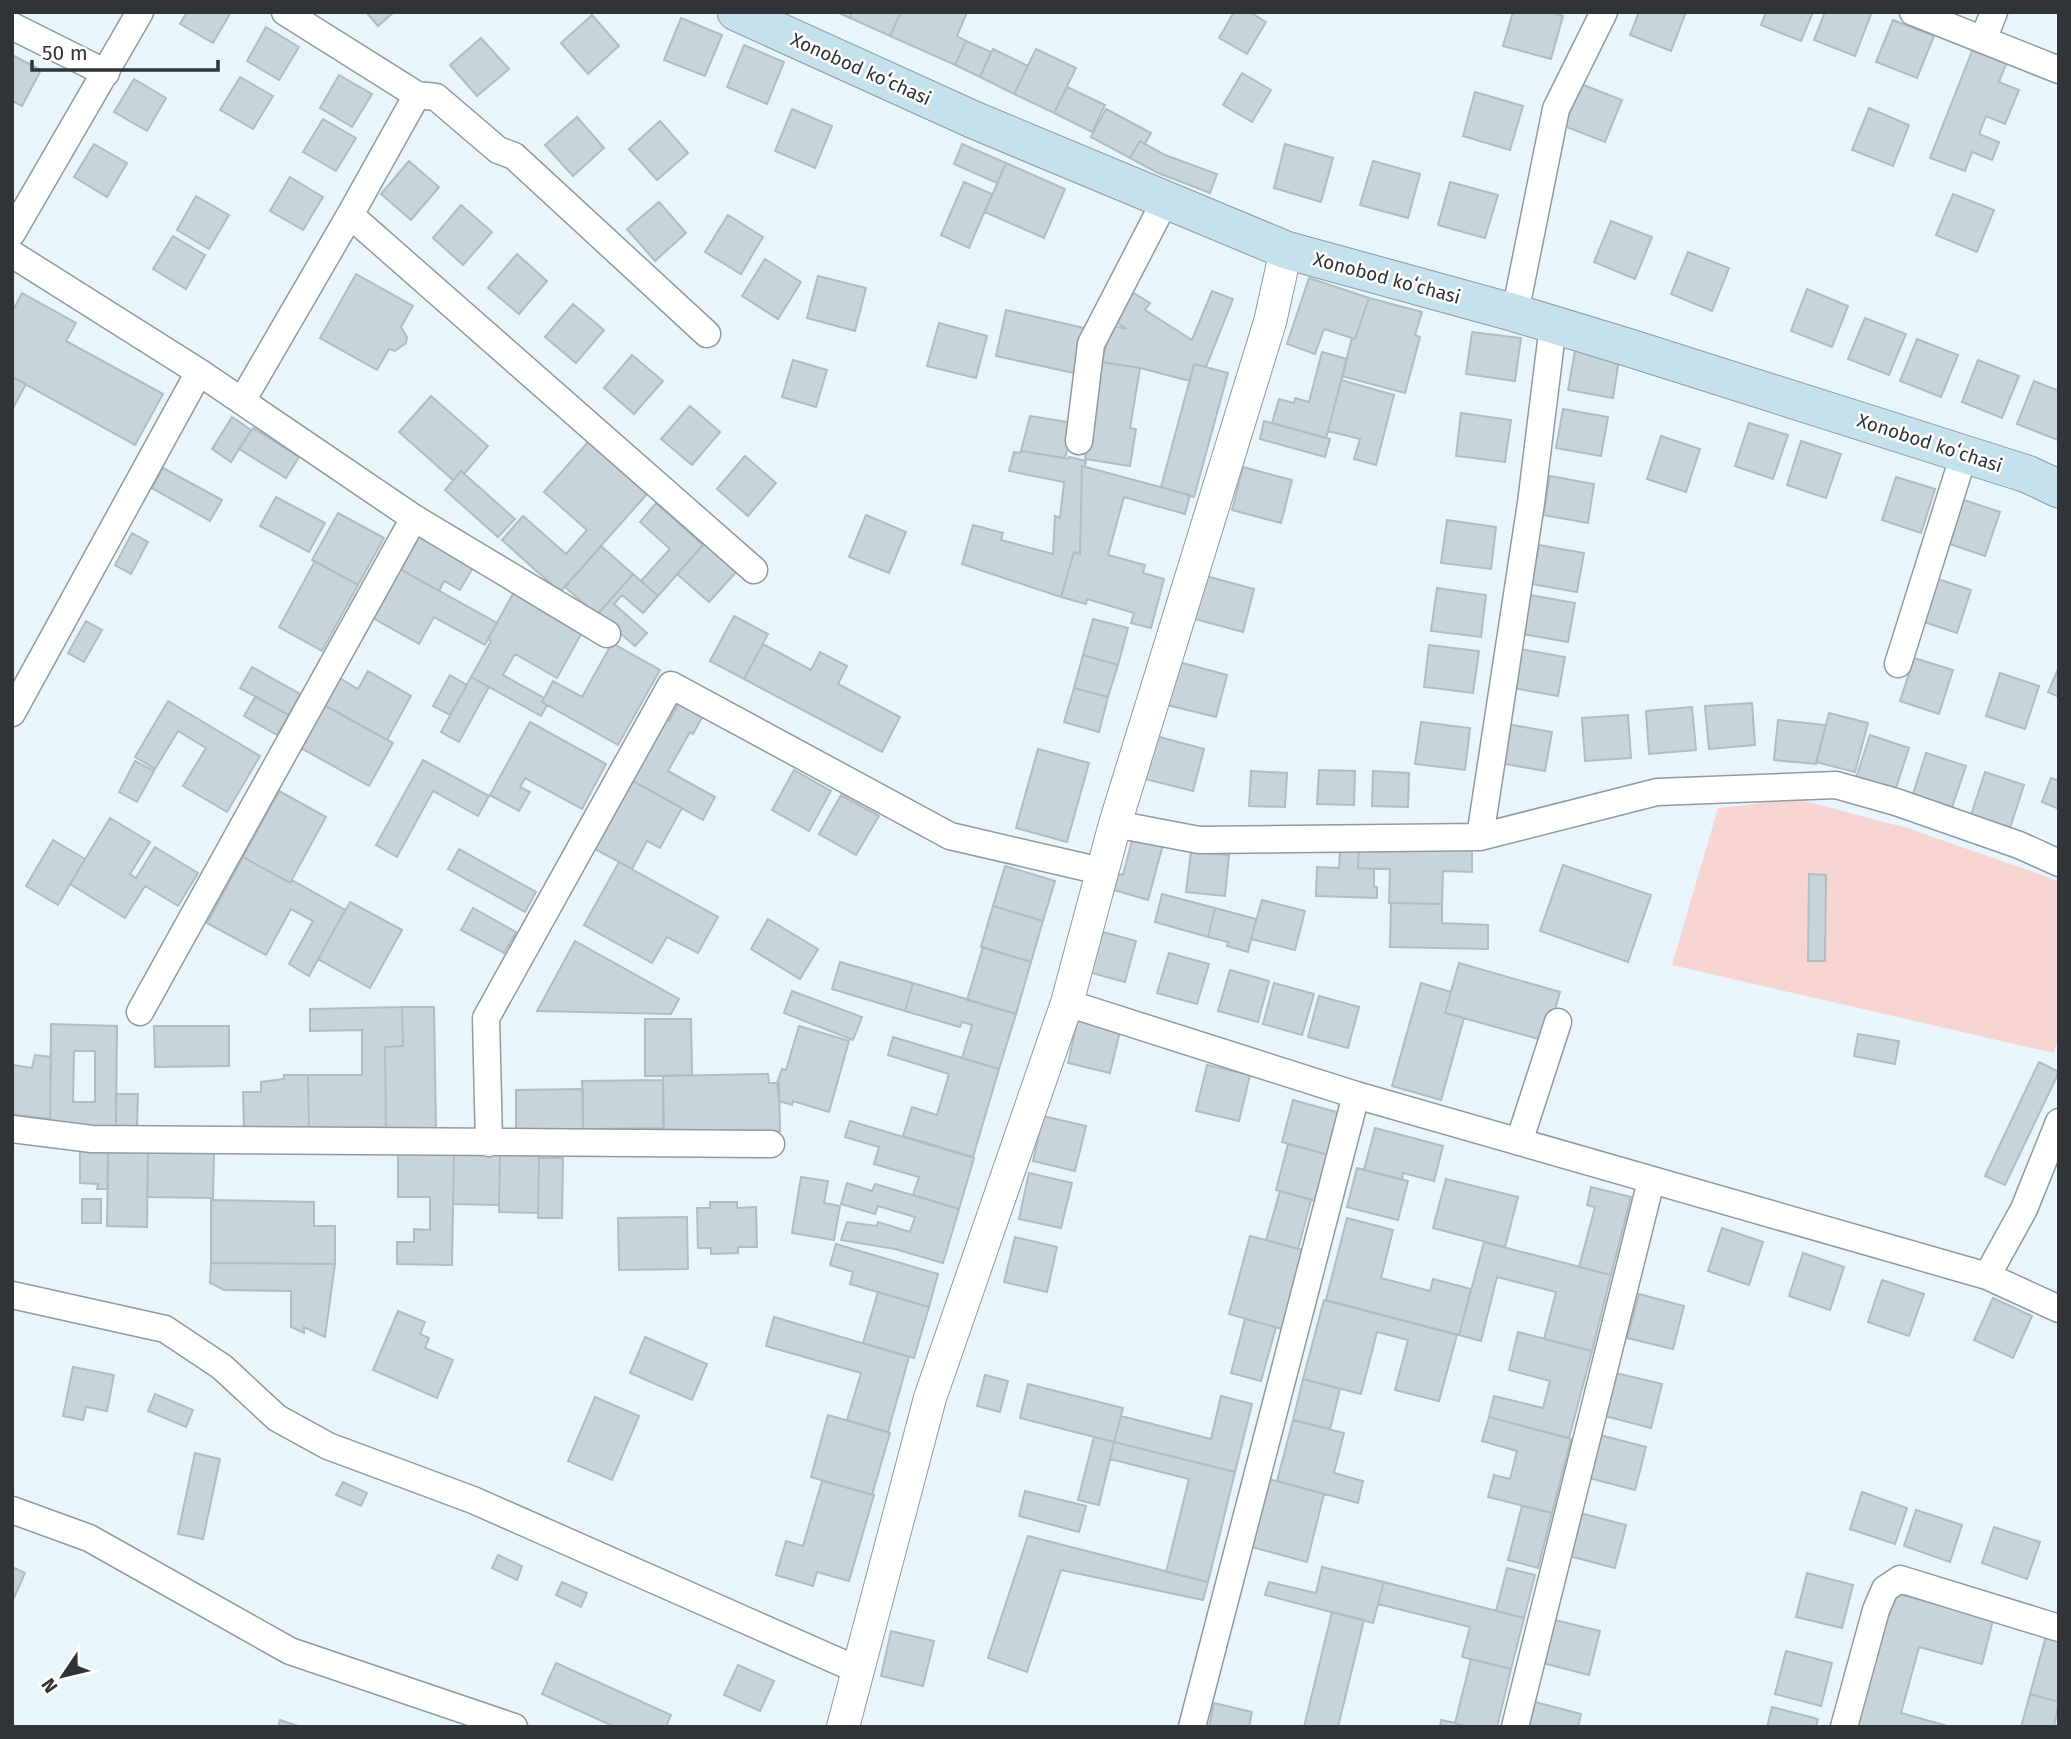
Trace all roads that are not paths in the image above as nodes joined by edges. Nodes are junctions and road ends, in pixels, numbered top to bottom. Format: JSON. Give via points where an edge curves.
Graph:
{"nodes":[{"id":1,"x":140,"y":12,"type":"edge"},
{"id":2,"x":285,"y":12,"type":"edge"},
{"id":3,"x":736,"y":12,"type":"edge"},
{"id":4,"x":1604,"y":12,"type":"edge"},
{"id":5,"x":1913,"y":12,"type":"edge"},
{"id":6,"x":1994,"y":12,"type":"edge"},
{"id":7,"x":12,"y":26,"type":"edge"},
{"id":8,"x":1983,"y":40,"type":"junction"},
{"id":9,"x":2059,"y":70,"type":"edge"},
{"id":10,"x":106,"y":73,"type":"junction"},
{"id":11,"x":417,"y":95,"type":"junction"},
{"id":12,"x":1165,"y":201,"type":"junction"},
{"id":13,"x":350,"y":215,"type":"junction"},
{"id":14,"x":12,"y":233,"type":"edge"},
{"id":15,"x":1286,"y":250,"type":"junction"},
{"id":16,"x":12,"y":254,"type":"edge"},
{"id":17,"x":1514,"y":313,"type":"junction"},
{"id":18,"x":1553,"y":325,"type":"junction"},
{"id":19,"x":707,"y":334,"type":"dead end"},
{"id":20,"x":199,"y":372,"type":"junction"},
{"id":21,"x":242,"y":401,"type":"junction"},
{"id":22,"x":1079,"y":440,"type":"dead end"},
{"id":23,"x":1964,"y":454,"type":"junction"},
{"id":24,"x":2059,"y":489,"type":"edge"},
{"id":25,"x":414,"y":518,"type":"junction"},
{"id":26,"x":754,"y":570,"type":"dead end"},
{"id":27,"x":607,"y":634,"type":"dead end"},
{"id":28,"x":1898,"y":664,"type":"dead end"},
{"id":29,"x":12,"y":713,"type":"edge"},
{"id":30,"x":1115,"y":824,"type":"junction"},
{"id":31,"x":1480,"y":837,"type":"junction"},
{"id":32,"x":2059,"y":863,"type":"edge"},
{"id":33,"x":1101,"y":872,"type":"junction"},
{"id":34,"x":1067,"y":1003,"type":"junction"},
{"id":35,"x":140,"y":1012,"type":"dead end"},
{"id":36,"x":1558,"y":1022,"type":"dead end"},
{"id":37,"x":1356,"y":1095,"type":"junction"},
{"id":38,"x":2059,"y":1122,"type":"edge"},
{"id":39,"x":12,"y":1129,"type":"edge"},
{"id":40,"x":1519,"y":1142,"type":"junction"},
{"id":41,"x":489,"y":1143,"type":"junction"},
{"id":42,"x":771,"y":1144,"type":"dead end"},
{"id":43,"x":1651,"y":1181,"type":"junction"},
{"id":44,"x":1987,"y":1276,"type":"junction"},
{"id":45,"x":12,"y":1295,"type":"edge"},
{"id":46,"x":2059,"y":1309,"type":"edge"},
{"id":47,"x":12,"y":1510,"type":"edge"},
{"id":48,"x":2059,"y":1628,"type":"edge"},
{"id":49,"x":858,"y":1670,"type":"junction"},
{"id":50,"x":514,"y":1727,"type":"edge"},
{"id":51,"x":843,"y":1727,"type":"edge"},
{"id":52,"x":1192,"y":1727,"type":"edge"},
{"id":53,"x":1515,"y":1727,"type":"edge"},
{"id":54,"x":1844,"y":1727,"type":"edge"}],
"edges":[{"from":1,"to":10,"type":"street"},
{"from":2,"to":11,"type":"street"},
{"from":3,"to":12,"type":"main road","name":"Xonobod koʻchasi"},
{"from":4,"to":17,"type":"street","via":[[1556,109]]},
{"from":5,"to":8,"type":"street"},
{"from":6,"to":8,"type":"street"},
{"from":7,"to":10,"type":"street"},
{"from":8,"to":9,"type":"street"},
{"from":10,"to":14,"type":"street"},
{"from":11,"to":13,"type":"street"},
{"from":11,"to":19,"type":"street","via":[[436,97],[498,150],[514,156]]},
{"from":12,"to":15,"type":"main road","name":"Xonobod koʻchasi"},
{"from":12,"to":22,"type":"street","via":[[1091,344]]},
{"from":13,"to":21,"type":"street"},
{"from":13,"to":26,"type":"street"},
{"from":15,"to":17,"type":"main road","name":"Xonobod koʻchasi"},
{"from":15,"to":30,"type":"street","via":[[1270,322]]},
{"from":16,"to":20,"type":"street"},
{"from":17,"to":18,"type":"main road","name":"Xonobod koʻchasi"},
{"from":18,"to":23,"type":"main road","name":"Xonobod koʻchasi"},
{"from":18,"to":31,"type":"street"},
{"from":20,"to":21,"type":"street"},
{"from":20,"to":29,"type":"street"},
{"from":21,"to":25,"type":"street"},
{"from":23,"to":24,"type":"main road","name":"Xonobod koʻchasi"},
{"from":23,"to":28,"type":"street"},
{"from":25,"to":27,"type":"street"},
{"from":25,"to":35,"type":"street"},
{"from":30,"to":31,"type":"street","via":[[1199,840]]},
{"from":30,"to":33,"type":"street"},
{"from":31,"to":32,"type":"street","via":[[1657,792],[1836,785],[2019,845]]},
{"from":33,"to":34,"type":"street"},
{"from":33,"to":41,"type":"street","via":[[950,836],[671,685],[486,1018]]},
{"from":34,"to":37,"type":"street"},
{"from":34,"to":49,"type":"street","via":[[930,1398]]},
{"from":36,"to":40,"type":"street"},
{"from":37,"to":40,"type":"street"},
{"from":37,"to":52,"type":"street"},
{"from":38,"to":44,"type":"street","via":[[2024,1209]]},
{"from":39,"to":41,"type":"street","via":[[92,1139]]},
{"from":40,"to":43,"type":"street"},
{"from":41,"to":42,"type":"street"},
{"from":43,"to":44,"type":"street"},
{"from":43,"to":53,"type":"street"},
{"from":44,"to":46,"type":"street"},
{"from":45,"to":49,"type":"street","via":[[165,1329],[222,1367],[277,1418],[328,1446],[473,1500]]},
{"from":47,"to":50,"type":"street","via":[[89,1538],[290,1651]]},
{"from":48,"to":54,"type":"street","via":[[1900,1579],[1885,1589],[1876,1610]]},
{"from":49,"to":51,"type":"street"}]}
